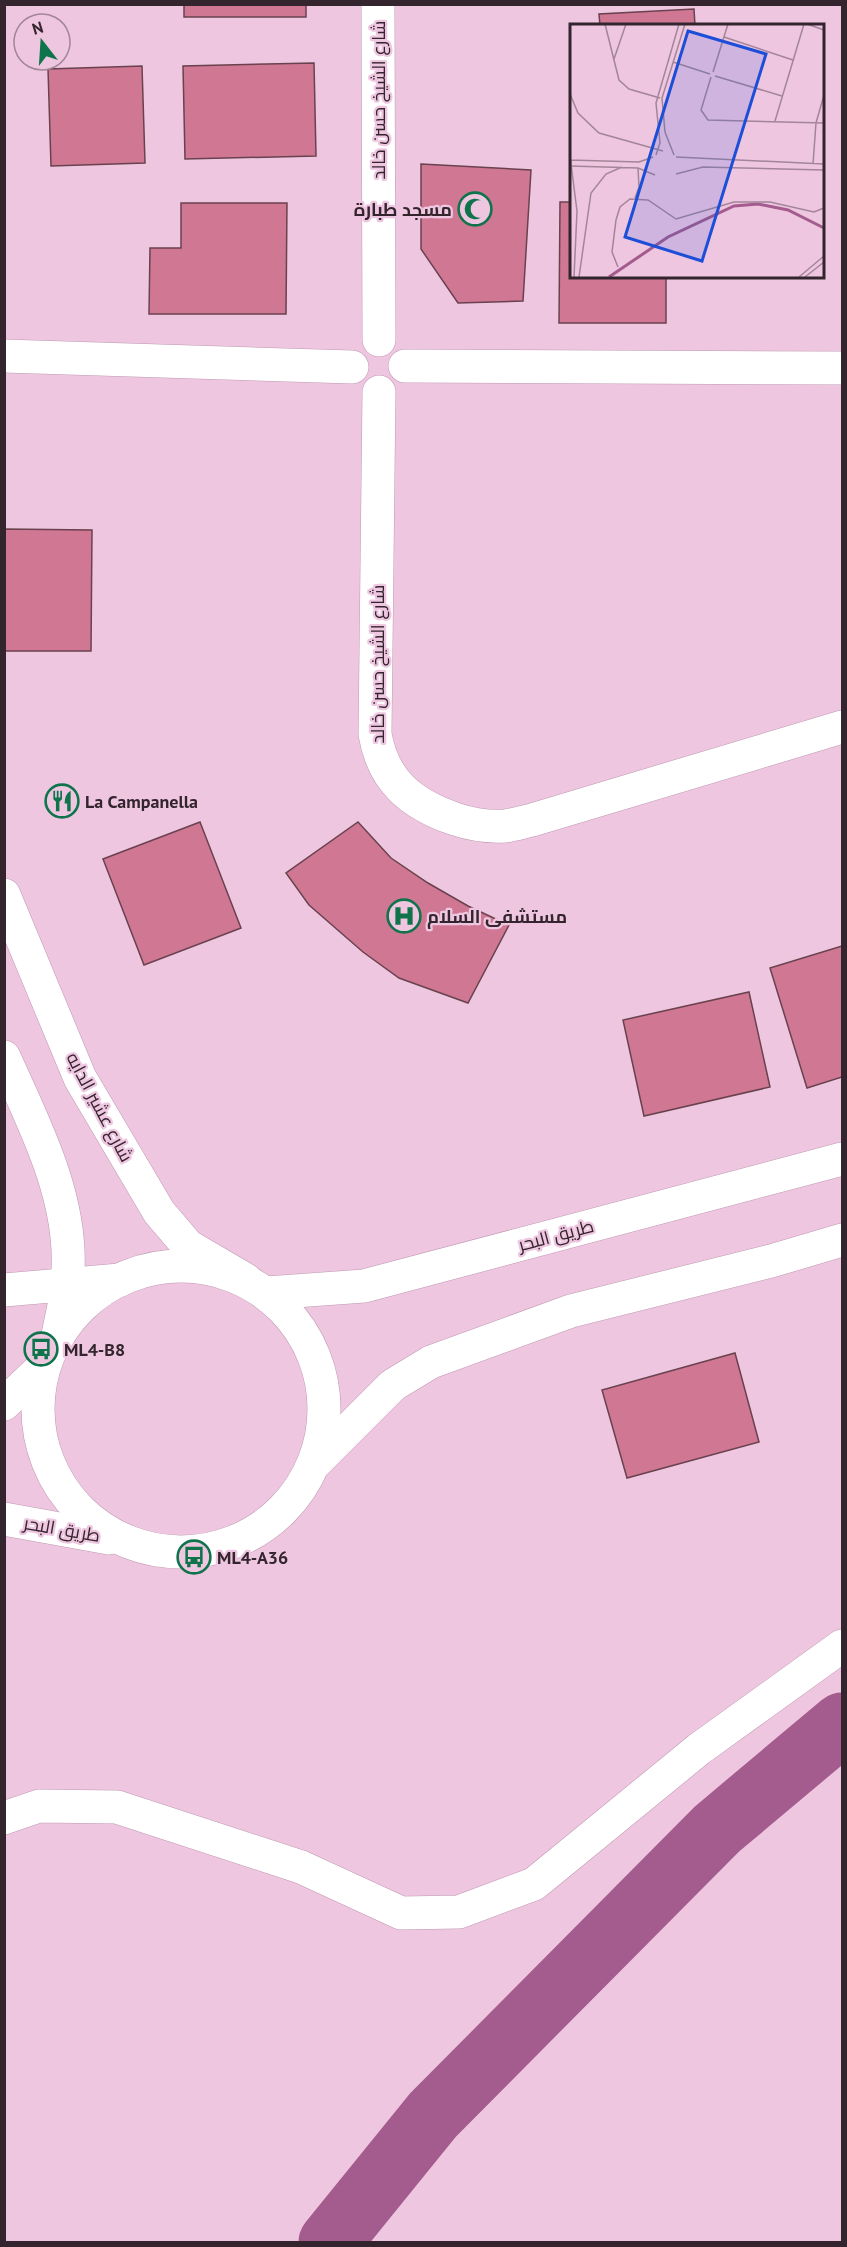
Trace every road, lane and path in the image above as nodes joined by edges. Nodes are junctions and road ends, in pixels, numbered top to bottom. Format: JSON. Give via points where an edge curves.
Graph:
{"nodes":[{"id":1,"x":378,"y":4,"type":"edge"},
{"id":2,"x":379,"y":340,"type":"junction"},
{"id":3,"x":4,"y":356,"type":"edge"},
{"id":4,"x":405,"y":366,"type":"junction"},
{"id":5,"x":352,"y":368,"type":"junction"},
{"id":6,"x":843,"y":368,"type":"edge"},
{"id":7,"x":379,"y":392,"type":"junction"},
{"id":8,"x":843,"y":728,"type":"edge"},
{"id":9,"x":4,"y":895,"type":"edge"},
{"id":10,"x":4,"y":1057,"type":"edge"},
{"id":11,"x":843,"y":1159,"type":"edge"},
{"id":12,"x":843,"y":1240,"type":"edge"},
{"id":13,"x":120,"y":1280,"type":"junction"},
{"id":14,"x":67,"y":1284,"type":"junction"},
{"id":15,"x":256,"y":1286,"type":"junction"},
{"id":16,"x":4,"y":1290,"type":"edge"},
{"id":17,"x":58,"y":1335,"type":"junction"},
{"id":18,"x":44,"y":1366,"type":"junction"},
{"id":19,"x":4,"y":1404,"type":"edge"},
{"id":20,"x":316,"y":1462,"type":"junction"},
{"id":21,"x":4,"y":1519,"type":"edge"},
{"id":22,"x":118,"y":1539,"type":"junction"},
{"id":23,"x":843,"y":1646,"type":"edge"},
{"id":24,"x":4,"y":1818,"type":"edge"}],
"edges":[{"from":1,"to":2,"type":"main road","name":"شارع الشيخ حسن خالد"},
{"from":2,"to":4,"type":"main road","via":[[391,342],[400,351]]},
{"from":2,"to":5,"type":"main road","via":[[366,342],[357,351]]},
{"from":3,"to":5,"type":"main road"},
{"from":4,"to":6,"type":"main road"},
{"from":4,"to":7,"type":"main road","via":[[400,381],[387,392]]},
{"from":5,"to":7,"type":"main road","via":[[358,382],[371,392]]},
{"from":7,"to":8,"type":"main road","name":"شارع الشيخ حسن خالد","via":[[375,734],[378,752],[390,776],[409,797],[461,821],[504,826]]},
{"from":9,"to":15,"type":"main road","name":"شارع عشير الدايه","via":[[80,1078],[159,1212],[188,1246]]},
{"from":10,"to":14,"type":"main road","via":[[34,1124],[64,1209]]},
{"from":11,"to":15,"type":"main road","name":"طريق البحر","via":[[364,1286]]},
{"from":12,"to":20,"type":"main road","via":[[571,1311],[431,1362],[393,1385]]},
{"from":13,"to":14,"type":"main road"},
{"from":13,"to":15,"type":"main road","via":[[164,1267],[210,1268]]},
{"from":13,"to":17,"type":"main road","via":[[96,1294]]},
{"from":14,"to":16,"type":"main road"},
{"from":14,"to":17,"type":"main road"},
{"from":15,"to":20,"type":"main road","via":[[286,1310],[310,1343],[324,1381],[326,1422]]},
{"from":17,"to":18,"type":"main road"},
{"from":18,"to":19,"type":"main road"},
{"from":18,"to":22,"type":"main road","via":[[38,1429],[52,1474],[80,1512]]},
{"from":20,"to":22,"type":"main road","via":[[292,1502],[255,1533],[211,1551],[164,1553]]},
{"from":21,"to":22,"type":"main road","name":"طريق البحر"},
{"from":23,"to":24,"type":"main road","via":[[699,1749],[534,1884],[459,1912],[401,1913],[301,1867],[117,1807],[39,1806]]}]}
